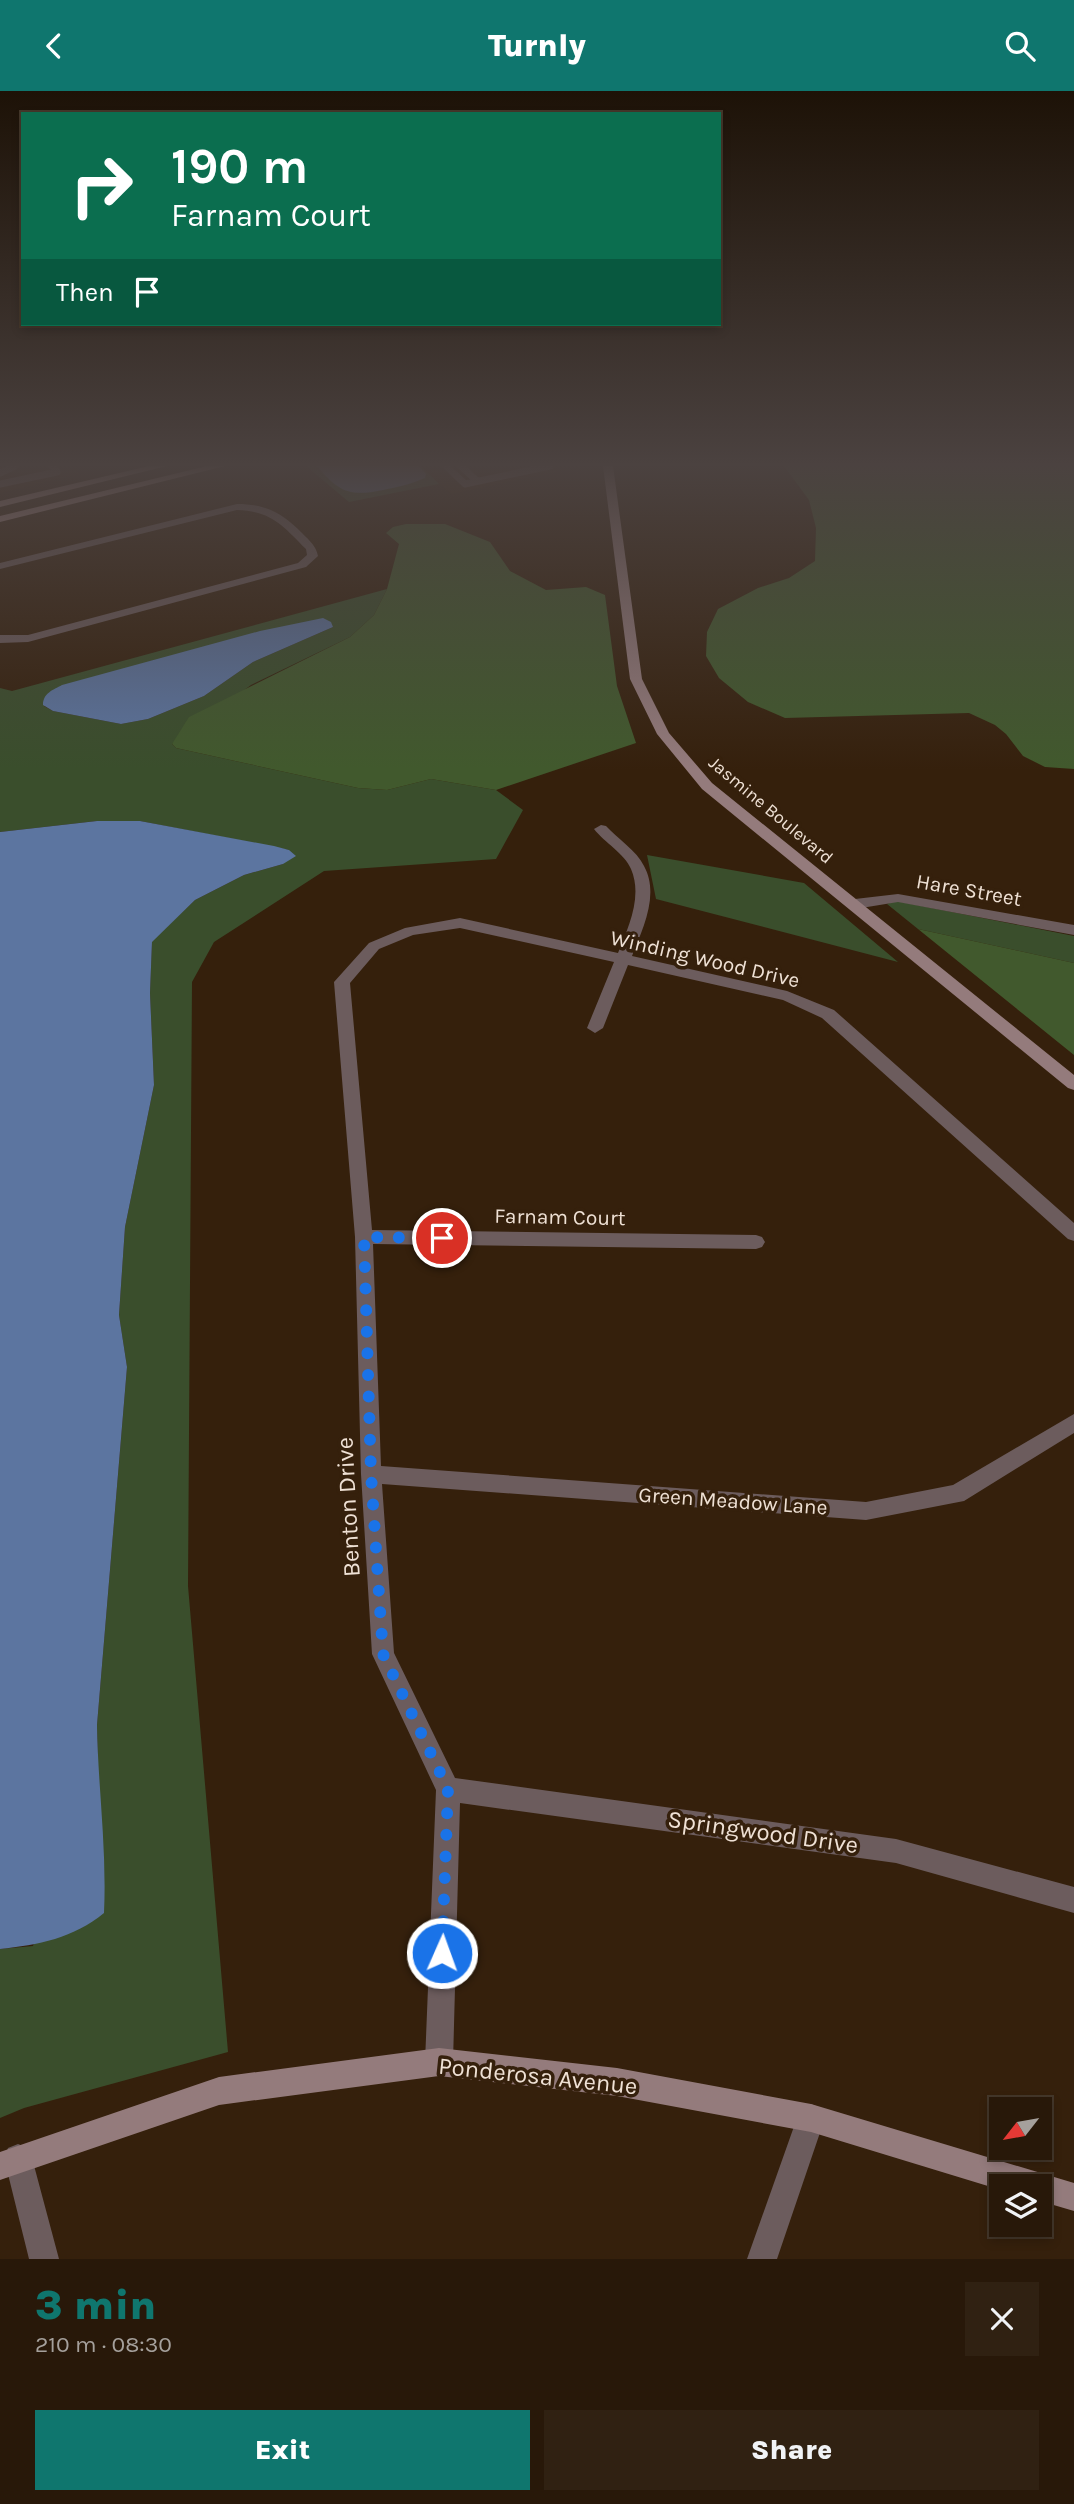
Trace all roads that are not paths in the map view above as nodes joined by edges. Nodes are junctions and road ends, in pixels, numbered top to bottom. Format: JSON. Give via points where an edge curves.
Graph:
{"nodes":[{"id":1,"x":294,"y":567,"type":"edge"},
{"id":2,"x":621,"y":567,"type":"edge"},
{"id":3,"x":0,"y":639,"type":"edge"},
{"id":4,"x":601,"y":829,"type":"dead end"},
{"id":5,"x":855,"y":904,"type":"junction"},
{"id":6,"x":1074,"y":930,"type":"edge"},
{"id":7,"x":374,"y":946,"type":"joint"},
{"id":8,"x":622,"y":961,"type":"junction"},
{"id":9,"x":595,"y":1028,"type":"dead end"},
{"id":10,"x":1074,"y":1084,"type":"edge"},
{"id":11,"x":1074,"y":1234,"type":"edge"},
{"id":12,"x":364,"y":1237,"type":"junction"},
{"id":13,"x":756,"y":1242,"type":"dead end"},
{"id":14,"x":1074,"y":1423,"type":"edge"},
{"id":15,"x":371,"y":1474,"type":"junction"},
{"id":16,"x":448,"y":1789,"type":"junction"},
{"id":17,"x":1074,"y":1900,"type":"edge"},
{"id":18,"x":439,"y":2062,"type":"junction"},
{"id":19,"x":811,"y":2118,"type":"junction"},
{"id":20,"x":9,"y":2162,"type":"edge"},
{"id":21,"x":998,"y":2174,"type":"edge"},
{"id":22,"x":1052,"y":2190,"type":"edge"},
{"id":23,"x":1074,"y":2197,"type":"edge"},
{"id":24,"x":44,"y":2259,"type":"edge"},
{"id":25,"x":762,"y":2259,"type":"edge"}],
"edges":[{"from":1,"to":3,"type":"street","via":[[41,634]]},
{"from":2,"to":5,"type":"street","name":"Jasmine Boulevard","via":[[636,679],[663,734],[707,786]]},
{"from":4,"to":8,"type":"street","via":[[638,867],[641,915]]},
{"from":5,"to":6,"type":"street","name":"Hare Street","via":[[898,898]]},
{"from":5,"to":10,"type":"street","name":"Jasmine Boulevard"},
{"from":7,"to":8,"type":"street","name":"Winding Wood Drive","via":[[410,931],[460,923]]},
{"from":7,"to":12,"type":"street","name":"Benton Drive","via":[[342,982]]},
{"from":8,"to":9,"type":"street"},
{"from":8,"to":11,"type":"street","name":"Winding Wood Drive","via":[[787,996],[828,1014]]},
{"from":12,"to":13,"type":"street","name":"Farnam Court"},
{"from":12,"to":15,"type":"street","name":"Benton Drive"},
{"from":14,"to":15,"type":"street","name":"Green Meadow Lane","via":[[957,1494],[866,1511]]},
{"from":15,"to":16,"type":"street","name":"Benton Drive","via":[[383,1654]]},
{"from":16,"to":17,"type":"street","name":"Springwood Drive","via":[[896,1851]]},
{"from":16,"to":18,"type":"street","name":"Benton Drive"},
{"from":18,"to":19,"type":"street","name":"Ponderosa Avenue","via":[[617,2082]]},
{"from":18,"to":20,"type":"street","name":"Ponderosa Avenue","via":[[219,2091]]},
{"from":19,"to":21,"type":"street","name":"Ponderosa Avenue"},
{"from":19,"to":25,"type":"street"},
{"from":20,"to":24,"type":"street"},
{"from":22,"to":23,"type":"street","name":"Ponderosa Avenue"}]}
